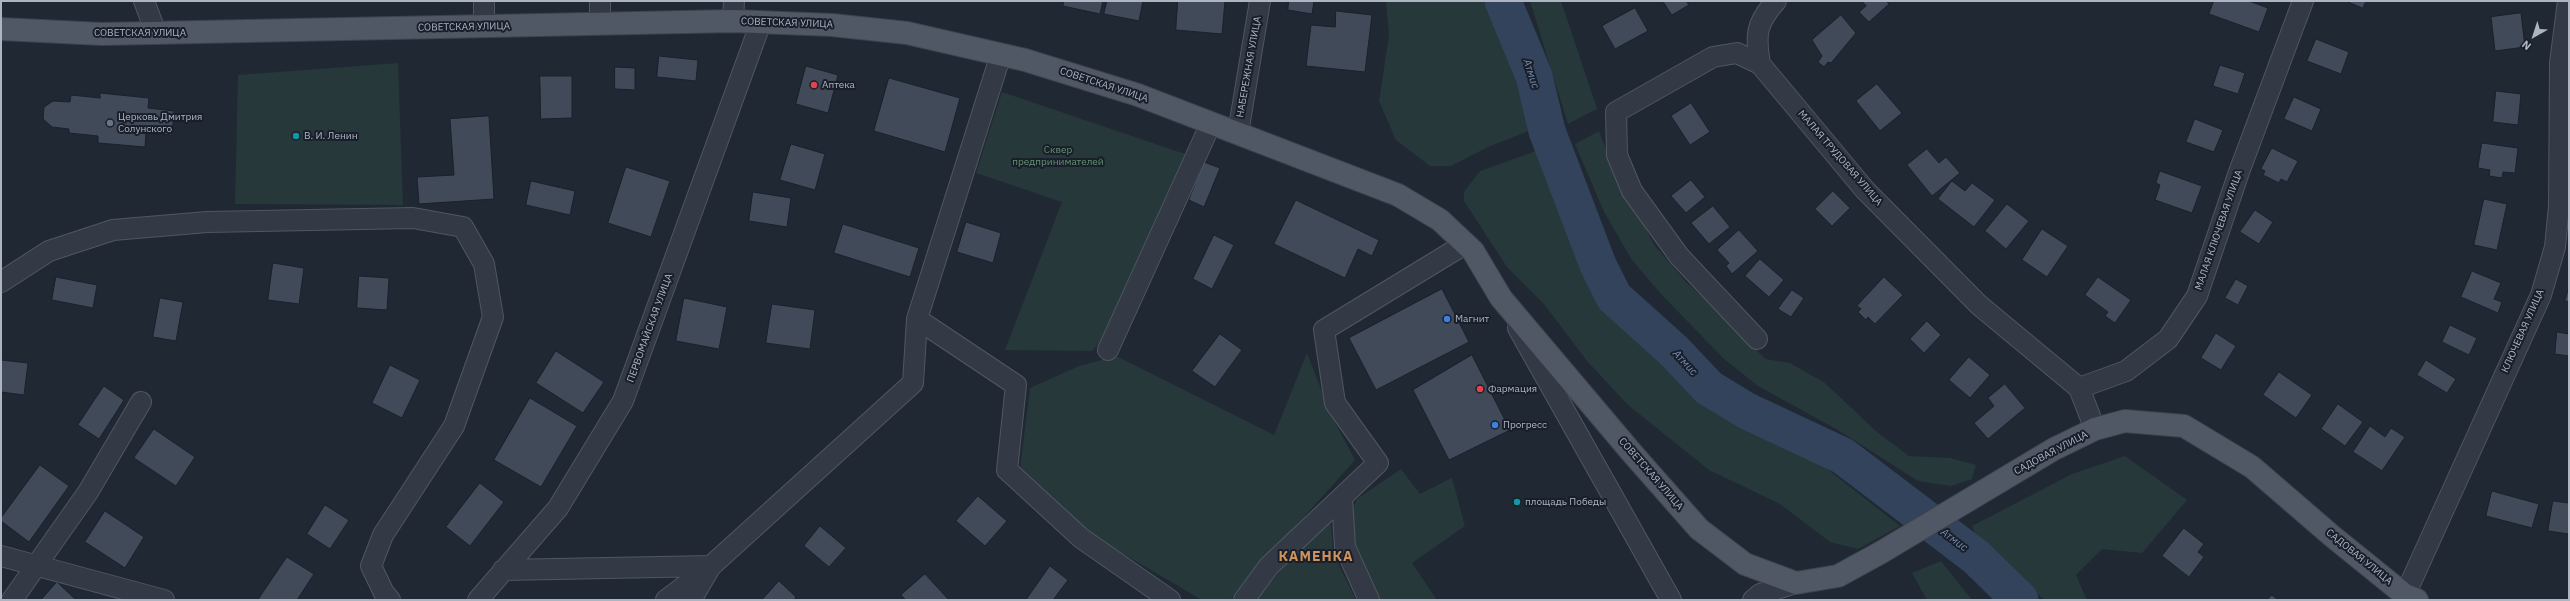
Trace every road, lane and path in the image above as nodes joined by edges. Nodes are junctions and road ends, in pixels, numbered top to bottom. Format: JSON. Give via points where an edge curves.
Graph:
{"nodes":[{"id":1,"x":144,"y":1,"type":"edge"},
{"id":2,"x":484,"y":1,"type":"edge"},
{"id":3,"x":600,"y":1,"type":"edge"},
{"id":4,"x":1260,"y":1,"type":"edge"},
{"id":5,"x":1776,"y":1,"type":"edge"},
{"id":6,"x":2303,"y":1,"type":"edge"},
{"id":7,"x":2568,"y":1,"type":"edge"},
{"id":8,"x":733,"y":11,"type":"edge"},
{"id":9,"x":760,"y":22,"type":"junction"},
{"id":10,"x":600,"y":24,"type":"junction"},
{"id":11,"x":484,"y":27,"type":"junction"},
{"id":12,"x":1,"y":29,"type":"edge"},
{"id":13,"x":156,"y":33,"type":"junction"},
{"id":14,"x":1001,"y":54,"type":"junction"},
{"id":15,"x":1760,"y":64,"type":"junction"},
{"id":16,"x":1211,"y":123,"type":"junction"},
{"id":17,"x":1238,"y":133,"type":"junction"},
{"id":18,"x":1465,"y":244,"type":"junction"},
{"id":19,"x":1,"y":282,"type":"edge"},
{"id":20,"x":1501,"y":298,"type":"junction"},
{"id":21,"x":917,"y":319,"type":"junction"},
{"id":22,"x":1757,"y":339,"type":"dead end"},
{"id":23,"x":1108,"y":350,"type":"dead end"},
{"id":24,"x":2079,"y":388,"type":"junction"},
{"id":25,"x":141,"y":402,"type":"dead end"},
{"id":26,"x":2095,"y":429,"type":"junction"},
{"id":27,"x":1342,"y":497,"type":"junction"},
{"id":28,"x":1,"y":556,"type":"edge"},
{"id":29,"x":711,"y":566,"type":"junction"},
{"id":30,"x":37,"y":567,"type":"junction"},
{"id":31,"x":503,"y":570,"type":"junction"},
{"id":32,"x":1796,"y":583,"type":"junction"},
{"id":33,"x":2411,"y":597,"type":"edge"},
{"id":34,"x":12,"y":600,"type":"edge"},
{"id":35,"x":164,"y":600,"type":"edge"},
{"id":36,"x":390,"y":600,"type":"edge"},
{"id":37,"x":478,"y":600,"type":"edge"},
{"id":38,"x":666,"y":600,"type":"edge"},
{"id":39,"x":691,"y":600,"type":"edge"},
{"id":40,"x":1170,"y":600,"type":"edge"},
{"id":41,"x":1244,"y":600,"type":"edge"},
{"id":42,"x":1369,"y":600,"type":"edge"},
{"id":43,"x":1671,"y":600,"type":"edge"},
{"id":44,"x":1753,"y":600,"type":"edge"}],
"edges":[{"from":1,"to":13,"type":"street"},
{"from":2,"to":11,"type":"street"},
{"from":3,"to":10,"type":"street"},
{"from":4,"to":17,"type":"street","name":"НАБЕРЕЖНАЯ УЛИЦА"},
{"from":5,"to":15,"type":"street","via":[[1764,14],[1756,40]]},
{"from":6,"to":24,"type":"street","name":"МАЛАЯ КЛЮЧЕВАЯ УЛИЦА","via":[[2239,172],[2197,296],[2168,339],[2126,370]]},
{"from":7,"to":33,"type":"street","name":"КЛЮЧЕВАЯ УЛИЦА","via":[[2560,63],[2559,206],[2554,247],[2541,295]]},
{"from":8,"to":9,"type":"main road","name":"СОВЕТСКАЯ УЛИЦА"},
{"from":8,"to":10,"type":"main road","name":"СОВЕТСКАЯ УЛИЦА"},
{"from":9,"to":14,"type":"main road","name":"СОВЕТСКАЯ УЛИЦА","via":[[832,25],[907,33]]},
{"from":9,"to":31,"type":"street","name":"ПЕРВОМАЙСКАЯ УЛИЦА","via":[[623,401],[558,508]]},
{"from":10,"to":11,"type":"main road","name":"СОВЕТСКАЯ УЛИЦА"},
{"from":11,"to":13,"type":"main road","name":"СОВЕТСКАЯ УЛИЦА"},
{"from":12,"to":13,"type":"main road","name":"СОВЕТСКАЯ УЛИЦА","via":[[102,34]]},
{"from":14,"to":16,"type":"main road","name":"СОВЕТСКАЯ УЛИЦА","via":[[1138,95]]},
{"from":14,"to":21,"type":"street"},
{"from":15,"to":22,"type":"street","name":"МАЛАЯ ТРУДОВАЯ УЛИЦА","via":[[1737,53],[1713,57],[1616,112],[1617,155],[1632,191],[1679,256]]},
{"from":15,"to":24,"type":"street","name":"МАЛАЯ ТРУДОВАЯ УЛИЦА","via":[[1865,190],[1979,305]]},
{"from":16,"to":17,"type":"main road","name":"СОВЕТСКАЯ УЛИЦА"},
{"from":16,"to":23,"type":"street"},
{"from":17,"to":18,"type":"main road","name":"СОВЕТСКАЯ УЛИЦА","via":[[1398,195],[1440,220]]},
{"from":18,"to":20,"type":"main road","name":"СОВЕТСКАЯ УЛИЦА","via":[[1473,251]]},
{"from":18,"to":27,"type":"street","via":[[1324,330],[1335,403],[1378,463]]},
{"from":19,"to":36,"type":"street","via":[[49,251],[113,230],[207,222],[413,218],[463,227],[484,264],[493,317],[454,426],[383,534],[371,566]]},
{"from":20,"to":32,"type":"main road","name":"СОВЕТСКАЯ УЛИЦА","via":[[1699,529],[1745,564]]},
{"from":20,"to":43,"type":"street","name":"СОВЕТСКАЯ УЛИЦА"},
{"from":21,"to":29,"type":"street","via":[[913,383]]},
{"from":21,"to":40,"type":"street","via":[[1016,385],[1007,470],[1081,538]]},
{"from":24,"to":26,"type":"street"},
{"from":25,"to":30,"type":"street","via":[[88,492]]},
{"from":26,"to":32,"type":"main road","name":"САДОВАЯ УЛИЦА","via":[[2054,449],[1838,576]]},
{"from":26,"to":33,"type":"main road","name":"САДОВАЯ УЛИЦА","via":[[2125,421],[2184,426],[2252,466],[2332,536]]},
{"from":27,"to":41,"type":"street","via":[[1269,566]]},
{"from":27,"to":42,"type":"street","via":[[1345,547]]},
{"from":28,"to":30,"type":"street"},
{"from":29,"to":31,"type":"street"},
{"from":29,"to":38,"type":"street"},
{"from":29,"to":39,"type":"street"},
{"from":30,"to":34,"type":"street"},
{"from":30,"to":35,"type":"street"},
{"from":31,"to":37,"type":"street","name":"ПЕРВОМАЙСКАЯ УЛИЦА"},
{"from":32,"to":44,"type":"street","via":[[1760,594]]}]}
